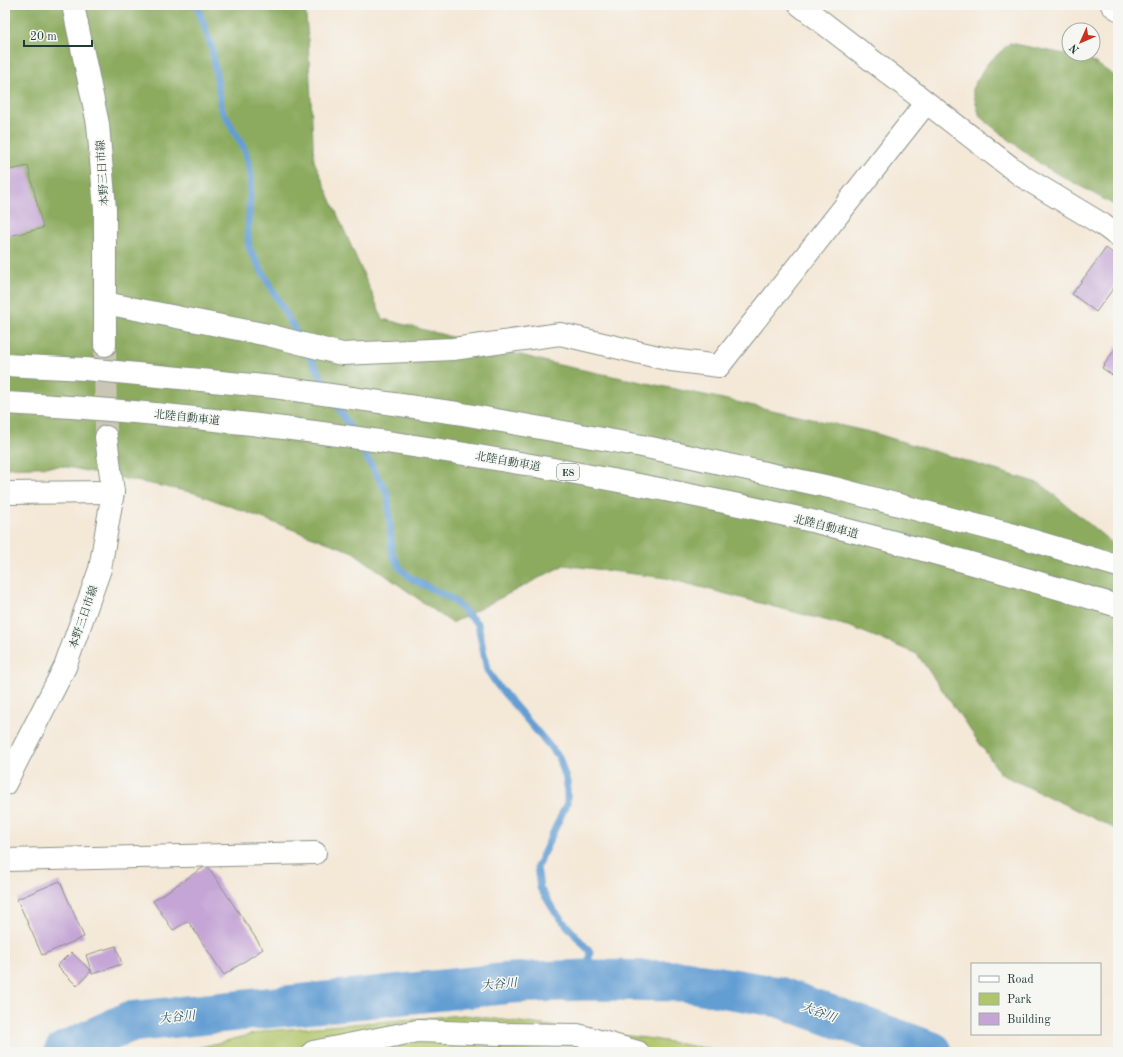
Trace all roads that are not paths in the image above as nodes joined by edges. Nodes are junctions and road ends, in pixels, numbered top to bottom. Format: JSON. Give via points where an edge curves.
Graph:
{"nodes":[{"id":1,"x":73,"y":5,"type":"edge"},
{"id":2,"x":800,"y":5,"type":"edge"},
{"id":3,"x":1112,"y":5,"type":"edge"},
{"id":4,"x":1118,"y":9,"type":"edge"},
{"id":5,"x":926,"y":103,"type":"junction"},
{"id":6,"x":1118,"y":236,"type":"edge"},
{"id":7,"x":105,"y":303,"type":"junction"},
{"id":8,"x":105,"y":345,"type":"tunnel mouth"},
{"id":9,"x":5,"y":365,"type":"edge"},
{"id":10,"x":5,"y":403,"type":"edge"},
{"id":11,"x":106,"y":437,"type":"tunnel mouth"},
{"id":12,"x":113,"y":492,"type":"junction"},
{"id":13,"x":5,"y":493,"type":"edge"},
{"id":14,"x":1118,"y":566,"type":"edge"},
{"id":15,"x":1118,"y":606,"type":"edge"},
{"id":16,"x":5,"y":784,"type":"edge"},
{"id":17,"x":315,"y":853,"type":"dead end"},
{"id":18,"x":5,"y":860,"type":"edge"},
{"id":19,"x":313,"y":1052,"type":"edge"},
{"id":20,"x":638,"y":1052,"type":"edge"}],
"edges":[{"from":1,"to":7,"type":"main road","name":"本野三日市線","via":[[98,124],[105,209]]},
{"from":2,"to":5,"type":"main road"},
{"from":3,"to":4,"type":"main road"},
{"from":5,"to":6,"type":"main road","via":[[1022,176]]},
{"from":5,"to":7,"type":"main road","via":[[719,366],[671,360],[560,334],[453,349],[342,354],[268,335]]},
{"from":7,"to":8,"type":"main road","name":"本野三日市線"},
{"from":9,"to":14,"type":"main road","via":[[85,369],[274,387],[456,413],[642,446],[834,488],[1014,535]]},
{"from":10,"to":15,"type":"main road","name":"北陸自動車道","number":"E8","via":[[79,407],[267,425],[457,452],[634,483],[816,522],[1015,575]]},
{"from":11,"to":12,"type":"main road","name":"本野三日市線"},
{"from":12,"to":13,"type":"main road"},
{"from":12,"to":16,"type":"main road","name":"本野三日市線","via":[[100,569],[65,667]]},
{"from":17,"to":18,"type":"main road"},
{"from":19,"to":20,"type":"main road","via":[[417,1031],[578,1035]]}]}
